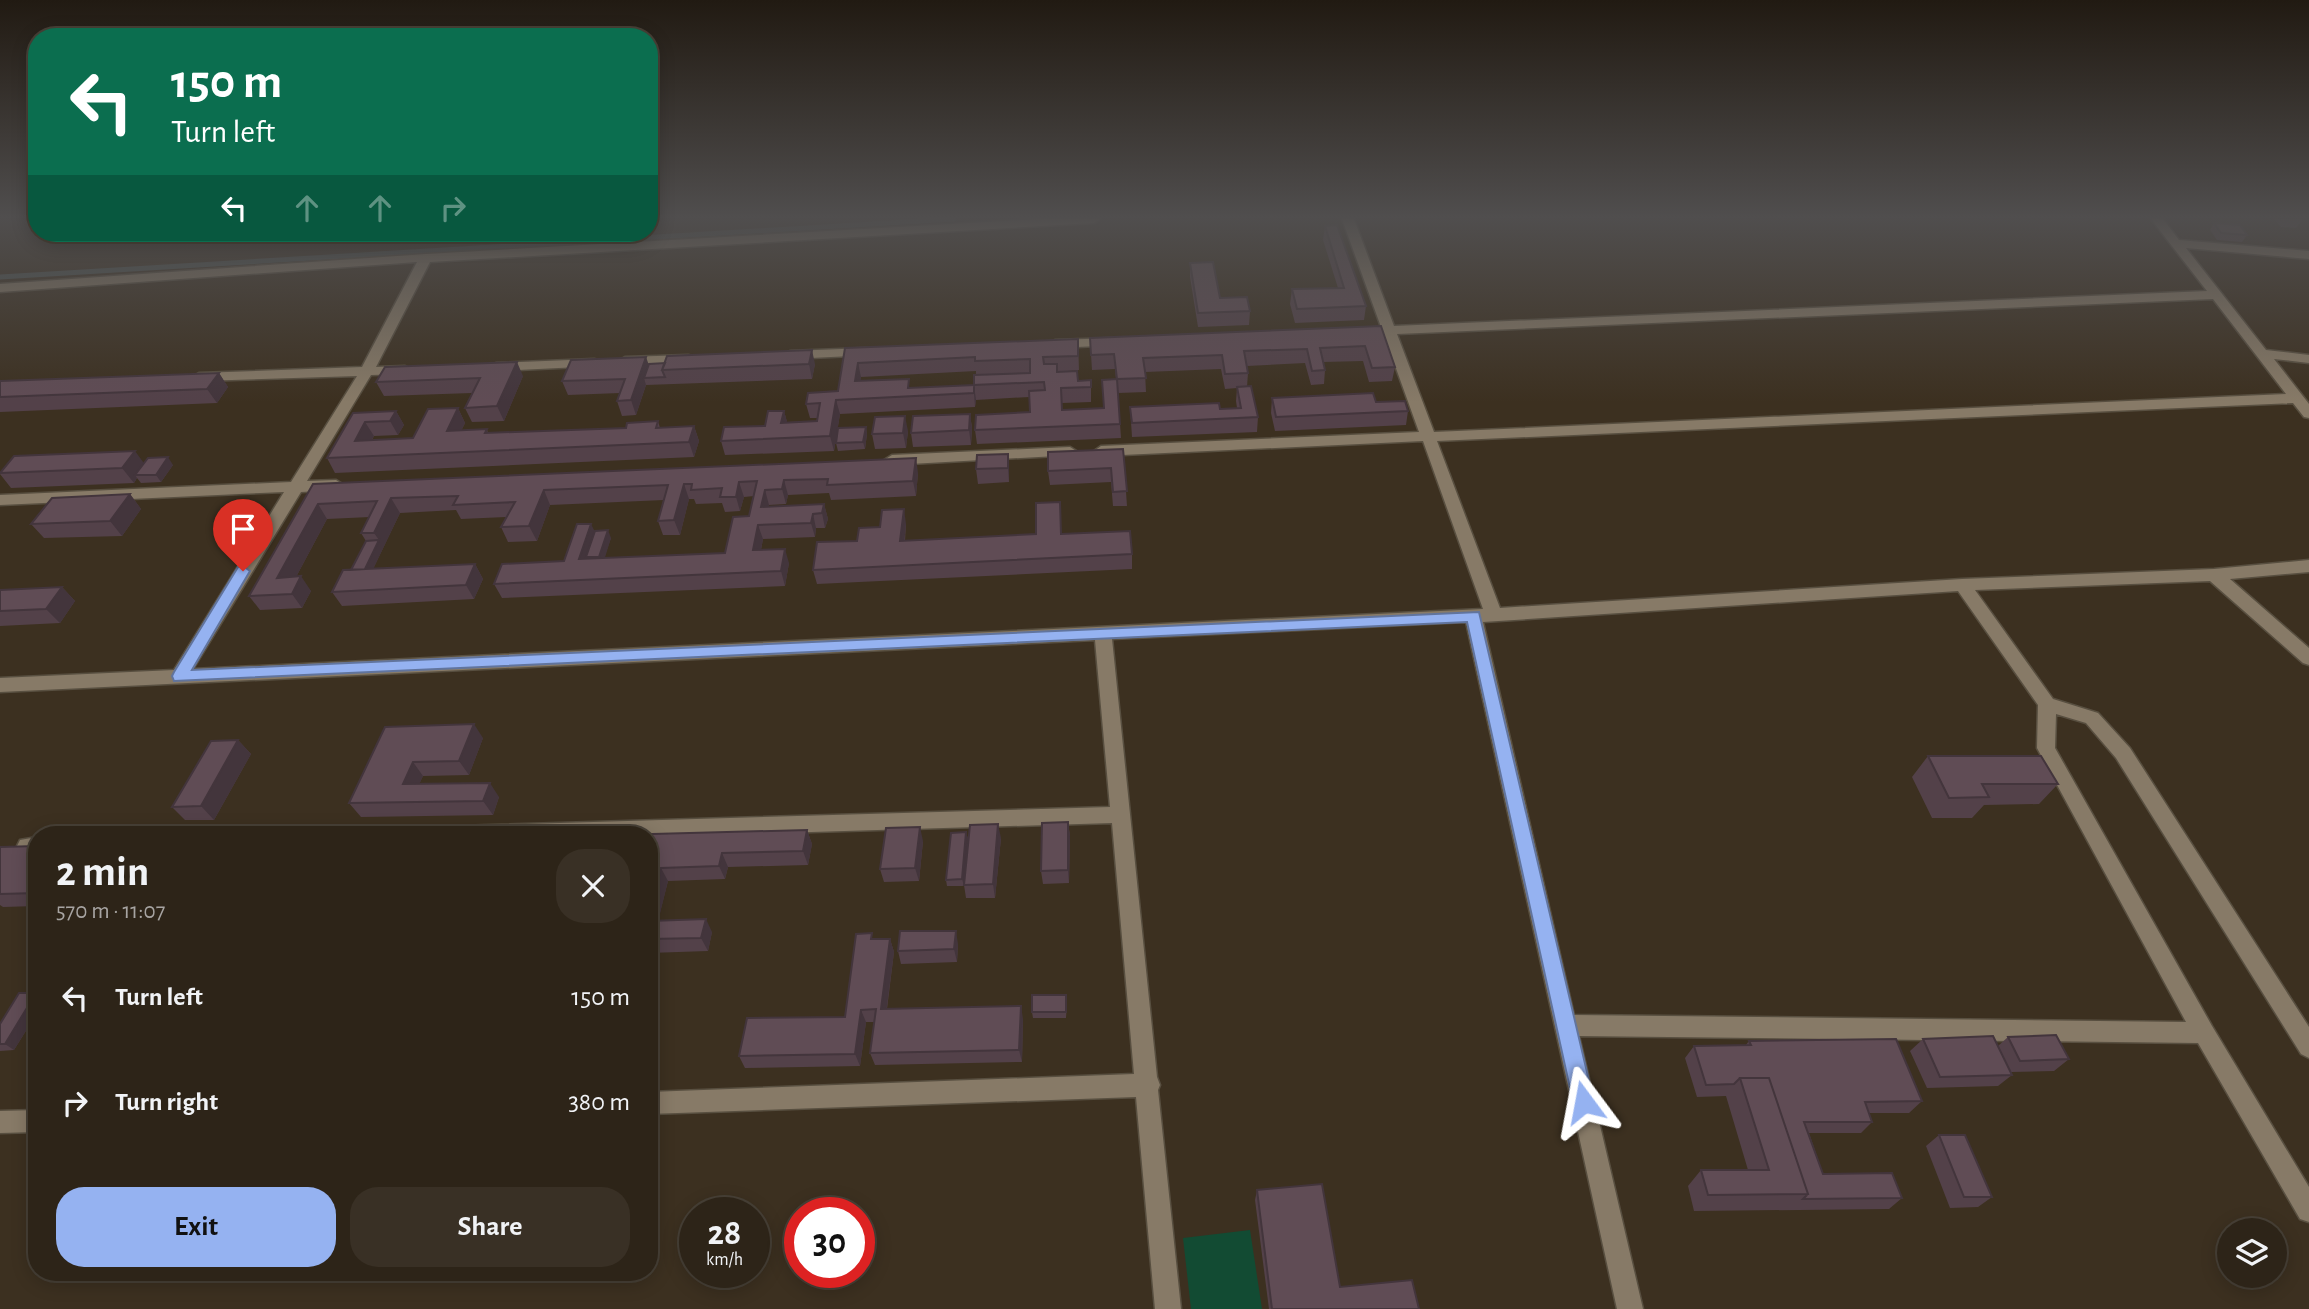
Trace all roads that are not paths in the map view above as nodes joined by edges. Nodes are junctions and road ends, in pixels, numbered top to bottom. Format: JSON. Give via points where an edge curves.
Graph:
{"nodes":[{"id":1,"x":112,"y":280,"type":"edge"},
{"id":2,"x":414,"y":280,"type":"edge"},
{"id":3,"x":1371,"y":280,"type":"edge"},
{"id":4,"x":2205,"y":280,"type":"edge"},
{"id":5,"x":0,"y":288,"type":"edge"},
{"id":6,"x":2216,"y":295,"type":"junction"},
{"id":7,"x":1390,"y":331,"type":"junction"},
{"id":8,"x":1351,"y":332,"type":"edge"},
{"id":9,"x":1135,"y":341,"type":"edge"},
{"id":10,"x":1045,"y":345,"type":"edge"},
{"id":11,"x":888,"y":351,"type":"edge"},
{"id":12,"x":781,"y":355,"type":"edge"},
{"id":13,"x":2263,"y":355,"type":"junction"},
{"id":14,"x":703,"y":358,"type":"edge"},
{"id":15,"x":2309,"y":359,"type":"edge"},
{"id":16,"x":479,"y":367,"type":"edge"},
{"id":17,"x":417,"y":370,"type":"edge"},
{"id":18,"x":366,"y":372,"type":"junction"},
{"id":19,"x":185,"y":378,"type":"edge"},
{"id":20,"x":2296,"y":397,"type":"junction"},
{"id":21,"x":2309,"y":414,"type":"edge"},
{"id":22,"x":1428,"y":436,"type":"junction"},
{"id":23,"x":882,"y":461,"type":"edge"},
{"id":24,"x":358,"y":484,"type":"edge"},
{"id":25,"x":293,"y":487,"type":"junction"},
{"id":26,"x":0,"y":500,"type":"edge"},
{"id":27,"x":2309,"y":566,"type":"edge"},
{"id":28,"x":2214,"y":575,"type":"junction"},
{"id":29,"x":1962,"y":585,"type":"junction"},
{"id":30,"x":1484,"y":616,"type":"junction"},
{"id":31,"x":1103,"y":634,"type":"junction"},
{"id":32,"x":2309,"y":657,"type":"edge"},
{"id":33,"x":180,"y":676,"type":"junction"},
{"id":34,"x":0,"y":685,"type":"edge"},
{"id":35,"x":2047,"y":704,"type":"junction"},
{"id":36,"x":1119,"y":815,"type":"junction"},
{"id":37,"x":658,"y":828,"type":"edge"},
{"id":38,"x":1566,"y":1025,"type":"junction"},
{"id":39,"x":2204,"y":1032,"type":"junction"},
{"id":40,"x":2309,"y":1047,"type":"edge"},
{"id":41,"x":1149,"y":1085,"type":"junction"},
{"id":42,"x":658,"y":1103,"type":"edge"},
{"id":43,"x":28,"y":1121,"type":"edge"},
{"id":44,"x":0,"y":1122,"type":"edge"},
{"id":45,"x":2309,"y":1210,"type":"edge"},
{"id":46,"x":1168,"y":1309,"type":"edge"},
{"id":47,"x":1630,"y":1309,"type":"edge"}],
"edges":[{"from":1,"to":5,"type":"street"},
{"from":2,"to":18,"type":"street"},
{"from":3,"to":7,"type":"street"},
{"from":4,"to":6,"type":"street"},
{"from":6,"to":7,"type":"street"},
{"from":6,"to":13,"type":"street"},
{"from":7,"to":8,"type":"street"},
{"from":7,"to":22,"type":"street"},
{"from":9,"to":10,"type":"street"},
{"from":11,"to":12,"type":"street"},
{"from":13,"to":15,"type":"street"},
{"from":13,"to":20,"type":"street"},
{"from":14,"to":16,"type":"street"},
{"from":17,"to":18,"type":"street"},
{"from":18,"to":19,"type":"street"},
{"from":18,"to":25,"type":"street"},
{"from":20,"to":21,"type":"street"},
{"from":20,"to":22,"type":"street"},
{"from":22,"to":23,"type":"street"},
{"from":22,"to":30,"type":"street"},
{"from":24,"to":25,"type":"street"},
{"from":25,"to":26,"type":"street"},
{"from":25,"to":33,"type":"street"},
{"from":27,"to":28,"type":"street"},
{"from":28,"to":29,"type":"street"},
{"from":28,"to":32,"type":"street"},
{"from":29,"to":30,"type":"street"},
{"from":29,"to":35,"type":"street"},
{"from":30,"to":31,"type":"street"},
{"from":30,"to":38,"type":"street"},
{"from":31,"to":33,"type":"street"},
{"from":31,"to":36,"type":"street"},
{"from":33,"to":34,"type":"street"},
{"from":35,"to":39,"type":"street","via":[[2046,748]]},
{"from":35,"to":40,"type":"street","via":[[2092,718],[2123,753]]},
{"from":36,"to":37,"type":"street"},
{"from":36,"to":41,"type":"street"},
{"from":38,"to":39,"type":"street"},
{"from":38,"to":47,"type":"street"},
{"from":39,"to":45,"type":"street"},
{"from":41,"to":42,"type":"street"},
{"from":41,"to":46,"type":"street"},
{"from":43,"to":44,"type":"street"}]}
